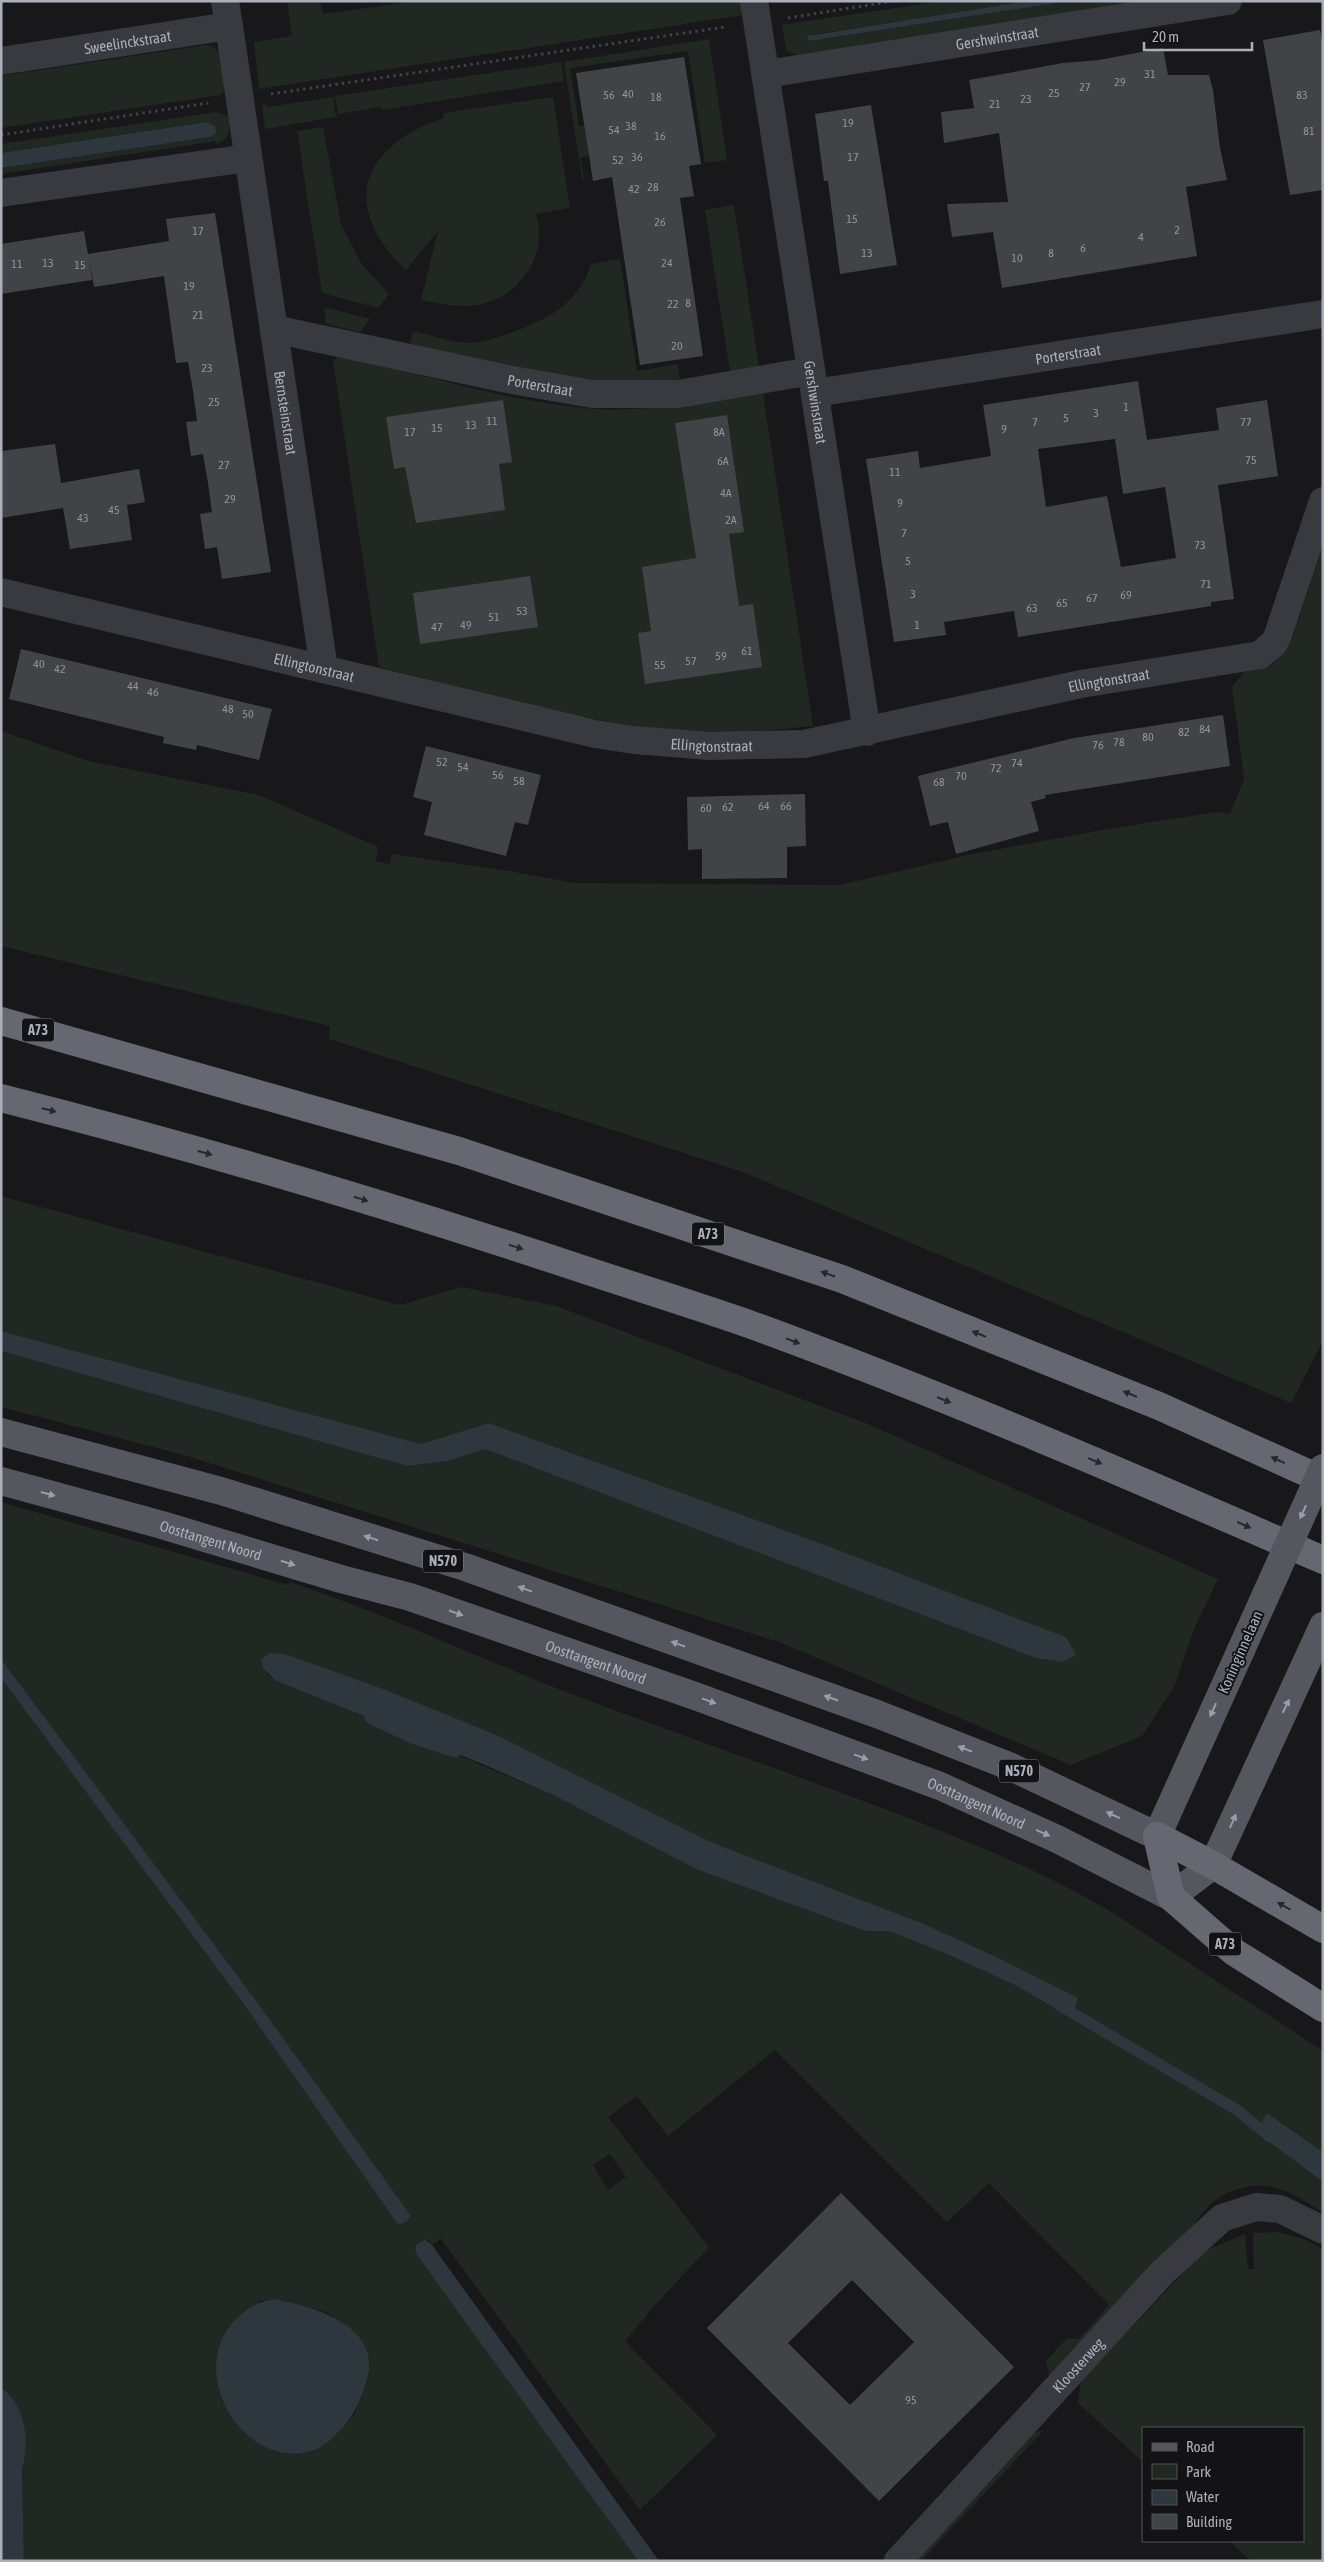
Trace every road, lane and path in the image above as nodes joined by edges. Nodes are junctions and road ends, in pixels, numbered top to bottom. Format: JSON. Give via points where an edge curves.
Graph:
{"nodes":[{"id":1,"x":894,"y":1,"type":"edge"},
{"id":2,"x":1228,"y":1,"type":"edge"},
{"id":3,"x":1223,"y":2,"type":"edge"},
{"id":4,"x":756,"y":12,"type":"edge"},
{"id":5,"x":227,"y":13,"type":"edge"},
{"id":6,"x":1,"y":61,"type":"edge"},
{"id":7,"x":766,"y":74,"type":"junction"},
{"id":8,"x":240,"y":99,"type":"junction"},
{"id":9,"x":1,"y":135,"type":"edge"},
{"id":10,"x":248,"y":158,"type":"junction"},
{"id":11,"x":1,"y":193,"type":"edge"},
{"id":12,"x":1323,"y":314,"type":"edge"},
{"id":13,"x":274,"y":329,"type":"junction"},
{"id":14,"x":813,"y":382,"type":"junction"},
{"id":15,"x":1323,"y":501,"type":"edge"},
{"id":16,"x":1,"y":592,"type":"edge"},
{"id":17,"x":324,"y":669,"type":"junction"},
{"id":18,"x":867,"y":732,"type":"junction"},
{"id":19,"x":1,"y":1021,"type":"edge"},
{"id":20,"x":1,"y":1098,"type":"edge"},
{"id":21,"x":1,"y":1432,"type":"edge"},
{"id":22,"x":1323,"y":1468,"type":"edge"},
{"id":23,"x":1323,"y":1480,"type":"edge"},
{"id":24,"x":1,"y":1481,"type":"edge"},
{"id":25,"x":1323,"y":1560,"type":"edge"},
{"id":26,"x":1323,"y":1626,"type":"edge"},
{"id":27,"x":1157,"y":1836,"type":"junction"},
{"id":28,"x":1213,"y":1865,"type":"junction"},
{"id":29,"x":1171,"y":1897,"type":"junction"},
{"id":30,"x":1323,"y":1929,"type":"edge"},
{"id":31,"x":1323,"y":2008,"type":"edge"},
{"id":32,"x":1323,"y":2230,"type":"edge"},
{"id":33,"x":898,"y":2561,"type":"edge"}],
"edges":[{"from":1,"to":4,"type":"path"},
{"from":2,"to":3,"type":"street","name":"Gershwinstraat"},
{"from":3,"to":7,"type":"street","name":"Gershwinstraat"},
{"from":4,"to":7,"type":"street","name":"Gershwinstraat"},
{"from":4,"to":8,"type":"path"},
{"from":5,"to":6,"type":"street","name":"Sweelinckstraat"},
{"from":5,"to":8,"type":"street","name":"Bernsteinstraat"},
{"from":7,"to":14,"type":"street","name":"Gershwinstraat"},
{"from":8,"to":9,"type":"path"},
{"from":8,"to":10,"type":"street","name":"Bernsteinstraat"},
{"from":10,"to":11,"type":"street"},
{"from":10,"to":13,"type":"street","name":"Bernsteinstraat"},
{"from":12,"to":14,"type":"street","name":"Porterstraat"},
{"from":13,"to":14,"type":"street","name":"Porterstraat","via":[[592,394],[678,394]]},
{"from":13,"to":17,"type":"street","name":"Bernsteinstraat"},
{"from":14,"to":18,"type":"street","name":"Gershwinstraat"},
{"from":15,"to":18,"type":"street","name":"Ellingtonstraat","via":[[1278,634],[1274,643],[1260,655],[1081,684]]},
{"from":16,"to":17,"type":"street","name":"Ellingtonstraat"},
{"from":17,"to":18,"type":"street","name":"Ellingtonstraat","via":[[634,740],[752,747],[804,744]]},
{"from":23,"to":19,"type":"highway","number":"A73","one_way":true,"via":[[1159,1406],[842,1279],[459,1151]]},
{"from":20,"to":25,"type":"highway","one_way":true,"via":[[264,1169],[747,1324],[1112,1468]]},
{"from":27,"to":21,"type":"main road","number":"N570","one_way":true,"via":[[1009,1766],[877,1714],[465,1567],[222,1491]]},
{"from":22,"to":27,"type":"main road","name":"Koninginnelaan","one_way":true,"bridge":true},
{"from":24,"to":29,"type":"main road","name":"Oosttangent Noord","one_way":true,"via":[[410,1597],[686,1692],[940,1786]]},
{"from":28,"to":26,"type":"main road","one_way":true},
{"from":27,"to":28,"type":"highway"},
{"from":27,"to":29,"type":"highway"},
{"from":28,"to":29,"type":"main road"},
{"from":30,"to":28,"type":"highway","one_way":true},
{"from":29,"to":31,"type":"highway","number":"A73","via":[[1234,1952]]},
{"from":32,"to":33,"type":"street","name":"Kloosterweg","via":[[1280,2208],[1256,2207],[1222,2218],[1162,2273]]}]}
